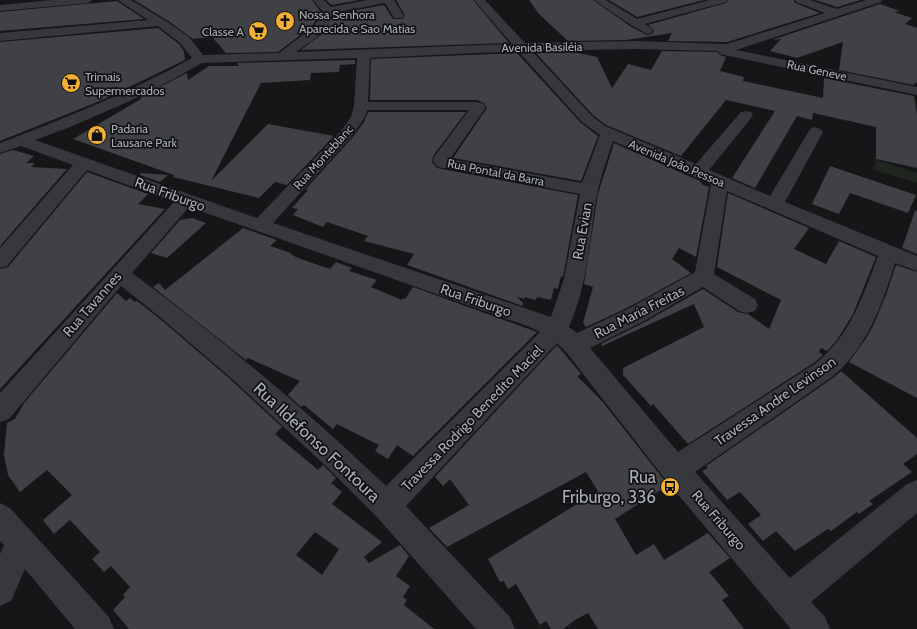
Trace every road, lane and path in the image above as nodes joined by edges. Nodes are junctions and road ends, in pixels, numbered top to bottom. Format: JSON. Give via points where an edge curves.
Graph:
{"nodes":[{"id":1,"x":88,"y":0,"type":"edge"},
{"id":2,"x":122,"y":0,"type":"edge"},
{"id":3,"x":318,"y":0,"type":"edge"},
{"id":4,"x":383,"y":0,"type":"edge"},
{"id":5,"x":389,"y":0,"type":"edge"},
{"id":6,"x":479,"y":0,"type":"edge"},
{"id":7,"x":599,"y":0,"type":"edge"},
{"id":8,"x":681,"y":0,"type":"edge"},
{"id":9,"x":722,"y":0,"type":"edge"},
{"id":10,"x":800,"y":0,"type":"edge"},
{"id":11,"x":877,"y":0,"type":"edge"},
{"id":12,"x":694,"y":7,"type":"junction"},
{"id":13,"x":0,"y":8,"type":"edge"},
{"id":14,"x":328,"y":11,"type":"junction"},
{"id":15,"x":836,"y":13,"type":"junction"},
{"id":16,"x":398,"y":16,"type":"dead end"},
{"id":17,"x":160,"y":22,"type":"junction"},
{"id":18,"x":635,"y":23,"type":"junction"},
{"id":19,"x":0,"y":37,"type":"edge"},
{"id":20,"x":674,"y":46,"type":"junction"},
{"id":21,"x":521,"y":47,"type":"junction"},
{"id":22,"x":717,"y":49,"type":"junction"},
{"id":23,"x":364,"y":54,"type":"junction"},
{"id":24,"x":281,"y":57,"type":"junction"},
{"id":25,"x":199,"y":59,"type":"junction"},
{"id":26,"x":823,"y":71,"type":"junction"},
{"id":27,"x":813,"y":83,"type":"dead end"},
{"id":28,"x":917,"y":91,"type":"edge"},
{"id":29,"x":362,"y":106,"type":"junction"},
{"id":30,"x":746,"y":115,"type":"dead end"},
{"id":31,"x":815,"y":132,"type":"dead end"},
{"id":32,"x":608,"y":133,"type":"junction"},
{"id":33,"x":22,"y":141,"type":"junction"},
{"id":34,"x":0,"y":148,"type":"edge"},
{"id":35,"x":85,"y":163,"type":"junction"},
{"id":36,"x":699,"y":172,"type":"junction"},
{"id":37,"x":720,"y":182,"type":"junction"},
{"id":38,"x":589,"y":190,"type":"junction"},
{"id":39,"x":186,"y":200,"type":"junction"},
{"id":40,"x":774,"y":205,"type":"junction"},
{"id":41,"x":261,"y":226,"type":"junction"},
{"id":42,"x":889,"y":252,"type":"junction"},
{"id":43,"x":0,"y":261,"type":"edge"},
{"id":44,"x":917,"y":264,"type":"edge"},
{"id":45,"x":119,"y":274,"type":"junction"},
{"id":46,"x":703,"y":277,"type":"junction"},
{"id":47,"x":747,"y":305,"type":"dead end"},
{"id":48,"x":566,"y":337,"type":"junction"},
{"id":49,"x":0,"y":411,"type":"edge"},
{"id":50,"x":675,"y":470,"type":"junction"},
{"id":51,"x":917,"y":494,"type":"edge"},
{"id":52,"x":386,"y":506,"type":"junction"},
{"id":53,"x":0,"y":518,"type":"edge"},
{"id":54,"x":21,"y":542,"type":"junction"},
{"id":55,"x":0,"y":590,"type":"edge"},
{"id":56,"x":788,"y":600,"type":"junction"},
{"id":57,"x":97,"y":629,"type":"edge"},
{"id":58,"x":498,"y":629,"type":"edge"},
{"id":59,"x":813,"y":629,"type":"edge"}],
"edges":[{"from":1,"to":13,"type":"street"},
{"from":2,"to":17,"type":"street"},
{"from":3,"to":14,"type":"street"},
{"from":4,"to":14,"type":"street"},
{"from":5,"to":16,"type":"street"},
{"from":6,"to":21,"type":"street","name":"Avenida João Pessoa"},
{"from":7,"to":18,"type":"street"},
{"from":8,"to":12,"type":"street"},
{"from":9,"to":12,"type":"street"},
{"from":10,"to":15,"type":"street"},
{"from":11,"to":15,"type":"street","name":"Avenida Basiléia"},
{"from":12,"to":18,"type":"street"},
{"from":14,"to":24,"type":"street","via":[[322,24]]},
{"from":15,"to":22,"type":"street","name":"Avenida Basiléia","via":[[736,47]]},
{"from":17,"to":19,"type":"street"},
{"from":17,"to":25,"type":"street","via":[[187,41]]},
{"from":18,"to":20,"type":"street"},
{"from":20,"to":21,"type":"street","name":"Avenida Basiléia"},
{"from":20,"to":22,"type":"street","name":"Avenida Basiléia"},
{"from":21,"to":23,"type":"street","name":"Avenida Basiléia"},
{"from":21,"to":32,"type":"street","name":"Avenida João Pessoa","via":[[594,125]]},
{"from":22,"to":26,"type":"street","name":"Rua Geneve"},
{"from":23,"to":24,"type":"street","name":"Avenida Basiléia"},
{"from":23,"to":29,"type":"street","name":"Rua Monteblanc"},
{"from":24,"to":25,"type":"street","name":"Avenida Basiléia"},
{"from":25,"to":33,"type":"street","via":[[118,101]]},
{"from":26,"to":27,"type":"street","via":[[820,82]]},
{"from":26,"to":28,"type":"street","name":"Rua Geneve"},
{"from":29,"to":38,"type":"street","name":"Rua Pontal da Barra","via":[[477,106],[479,108],[441,161]]},
{"from":29,"to":41,"type":"street","name":"Rua Monteblanc","via":[[346,134]]},
{"from":30,"to":36,"type":"street"},
{"from":31,"to":40,"type":"street"},
{"from":32,"to":36,"type":"street","name":"Avenida João Pessoa"},
{"from":32,"to":38,"type":"street","name":"Rua Evian"},
{"from":33,"to":34,"type":"street"},
{"from":33,"to":35,"type":"street","name":"Rua Friburgo"},
{"from":35,"to":39,"type":"street","name":"Rua Friburgo"},
{"from":35,"to":43,"type":"street"},
{"from":36,"to":37,"type":"street","name":"Avenida João Pessoa"},
{"from":37,"to":40,"type":"street","name":"Avenida João Pessoa"},
{"from":37,"to":46,"type":"street"},
{"from":38,"to":48,"type":"street","name":"Rua Evian","via":[[571,296],[565,314]]},
{"from":39,"to":41,"type":"street","name":"Rua Friburgo"},
{"from":39,"to":45,"type":"street","name":"Rua Tavannes"},
{"from":40,"to":42,"type":"street","name":"Avenida João Pessoa"},
{"from":41,"to":48,"type":"street","name":"Rua Friburgo","via":[[523,316]]},
{"from":42,"to":44,"type":"street","name":"Avenida João Pessoa"},
{"from":42,"to":50,"type":"street","name":"Travessa Andre Levinson","via":[[877,288],[858,328],[840,356],[824,370]]},
{"from":45,"to":49,"type":"street","name":"Rua Tavannes"},
{"from":45,"to":52,"type":"street","name":"Rua Ildefonso Fontoura","via":[[239,371],[339,460]]},
{"from":46,"to":47,"type":"street"},
{"from":46,"to":48,"type":"street","name":"Rua Maria Freitas","via":[[636,315]]},
{"from":48,"to":50,"type":"street","name":"Rua Friburgo"},
{"from":48,"to":52,"type":"street","name":"Travessa Rodrigo Benedito Maciel"},
{"from":50,"to":56,"type":"street","name":"Rua Friburgo"},
{"from":51,"to":56,"type":"street"},
{"from":52,"to":58,"type":"street","name":"Rua Ildefonso Fontoura"},
{"from":53,"to":54,"type":"street"},
{"from":54,"to":55,"type":"street"},
{"from":54,"to":57,"type":"street"},
{"from":56,"to":59,"type":"street","name":"Rua Friburgo"}]}
